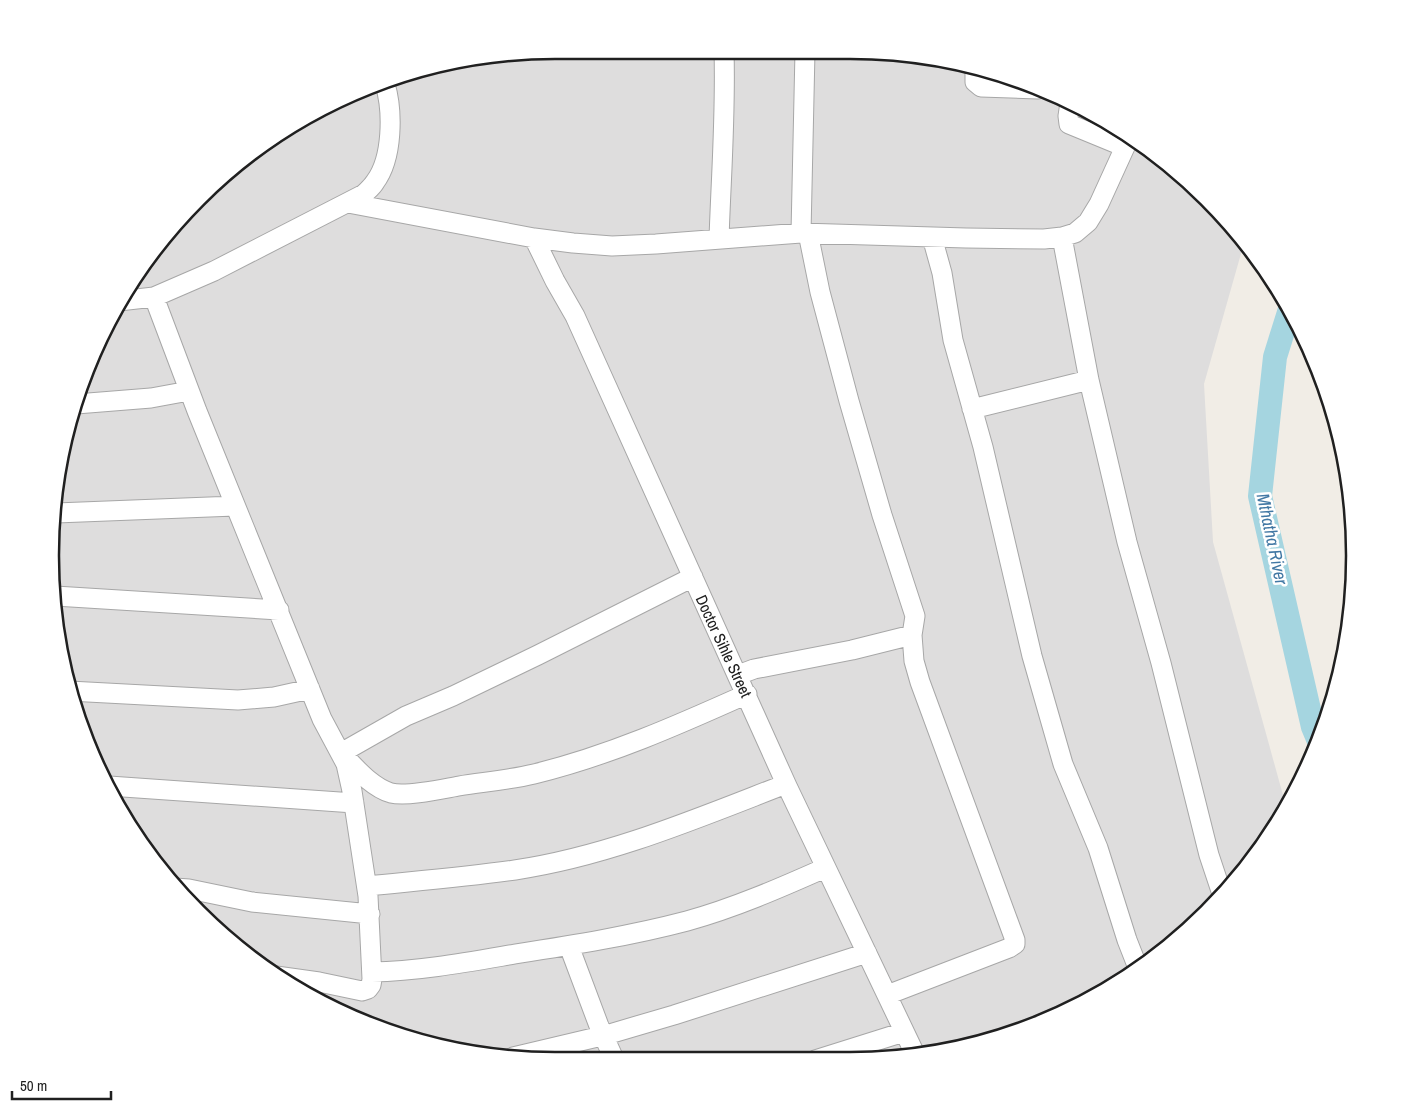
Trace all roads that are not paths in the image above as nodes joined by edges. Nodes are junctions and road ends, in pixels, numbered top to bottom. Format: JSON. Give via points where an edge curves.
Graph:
{"nodes":[{"id":1,"x":724,"y":59,"type":"edge"},
{"id":2,"x":805,"y":59,"type":"edge"},
{"id":3,"x":975,"y":75,"type":"edge"},
{"id":4,"x":1017,"y":88,"type":"edge"},
{"id":5,"x":386,"y":89,"type":"edge"},
{"id":6,"x":1069,"y":110,"type":"edge"},
{"id":7,"x":1123,"y":141,"type":"edge"},
{"id":8,"x":1127,"y":143,"type":"edge"},
{"id":9,"x":348,"y":203,"type":"junction"},
{"id":10,"x":805,"y":233,"type":"junction"},
{"id":11,"x":932,"y":236,"type":"junction"},
{"id":12,"x":1062,"y":237,"type":"junction"},
{"id":13,"x":534,"y":238,"type":"junction"},
{"id":14,"x":719,"y":239,"type":"junction"},
{"id":15,"x":154,"y":297,"type":"junction"},
{"id":16,"x":130,"y":300,"type":"edge"},
{"id":17,"x":1089,"y":380,"type":"junction"},
{"id":18,"x":189,"y":391,"type":"junction"},
{"id":19,"x":83,"y":403,"type":"edge"},
{"id":20,"x":972,"y":409,"type":"junction"},
{"id":21,"x":235,"y":506,"type":"junction"},
{"id":22,"x":61,"y":513,"type":"edge"},
{"id":23,"x":693,"y":577,"type":"junction"},
{"id":24,"x":61,"y":596,"type":"edge"},
{"id":25,"x":279,"y":610,"type":"junction"},
{"id":26,"x":912,"y":634,"type":"junction"},
{"id":27,"x":738,"y":675,"type":"junction"},
{"id":28,"x":310,"y":688,"type":"junction"},
{"id":29,"x":78,"y":692,"type":"edge"},
{"id":30,"x":747,"y":694,"type":"junction"},
{"id":31,"x":341,"y":753,"type":"junction"},
{"id":32,"x":786,"y":784,"type":"junction"},
{"id":33,"x":116,"y":786,"type":"edge"},
{"id":34,"x":354,"y":803,"type":"junction"},
{"id":35,"x":825,"y":868,"type":"junction"},
{"id":36,"x":367,"y":886,"type":"junction"},
{"id":37,"x":1220,"y":887,"type":"edge"},
{"id":38,"x":187,"y":889,"type":"edge"},
{"id":39,"x":370,"y":914,"type":"junction"},
{"id":40,"x":569,"y":946,"type":"junction"},
{"id":41,"x":867,"y":953,"type":"junction"},
{"id":42,"x":1136,"y":961,"type":"edge"},
{"id":43,"x":372,"y":972,"type":"junction"},
{"id":44,"x":295,"y":979,"type":"edge"},
{"id":45,"x":887,"y":996,"type":"junction"},
{"id":46,"x":904,"y":1032,"type":"junction"},
{"id":47,"x":604,"y":1035,"type":"junction"},
{"id":48,"x":912,"y":1048,"type":"edge"},
{"id":49,"x":536,"y":1051,"type":"edge"},
{"id":50,"x":611,"y":1052,"type":"edge"},
{"id":51,"x":840,"y":1052,"type":"edge"}],
"edges":[{"from":1,"to":14,"type":"street"},
{"from":2,"to":10,"type":"street"},
{"from":3,"to":4,"type":"street","via":[[978,86]]},
{"from":5,"to":9,"type":"street","via":[[390,124],[381,171],[364,194]]},
{"from":6,"to":7,"type":"street","via":[[1069,124]]},
{"from":8,"to":12,"type":"street","via":[[1088,222]]},
{"from":9,"to":13,"type":"street"},
{"from":9,"to":15,"type":"street","via":[[214,271]]},
{"from":10,"to":11,"type":"street"},
{"from":10,"to":14,"type":"street"},
{"from":10,"to":26,"type":"street","via":[[882,515],[915,616]]},
{"from":11,"to":12,"type":"street"},
{"from":11,"to":20,"type":"street","via":[[953,340]]},
{"from":12,"to":17,"type":"street"},
{"from":13,"to":14,"type":"street","via":[[612,246]]},
{"from":13,"to":23,"type":"street","name":"Doctor Sihle Street","via":[[575,316]]},
{"from":15,"to":16,"type":"street"},
{"from":15,"to":18,"type":"street"},
{"from":17,"to":20,"type":"street"},
{"from":17,"to":37,"type":"street","via":[[1127,542]]},
{"from":18,"to":19,"type":"street","via":[[151,398]]},
{"from":18,"to":21,"type":"street"},
{"from":20,"to":42,"type":"street","via":[[1032,656],[1063,764],[1102,857]]},
{"from":21,"to":22,"type":"street"},
{"from":21,"to":25,"type":"street"},
{"from":23,"to":27,"type":"street","name":"Doctor Sihle Street"},
{"from":23,"to":31,"type":"street","via":[[538,655],[406,716]]},
{"from":24,"to":25,"type":"street"},
{"from":25,"to":28,"type":"street"},
{"from":26,"to":27,"type":"street"},
{"from":26,"to":45,"type":"street","via":[[920,682],[1016,940],[1009,948]]},
{"from":27,"to":30,"type":"street","name":"Doctor Sihle Street"},
{"from":28,"to":29,"type":"street","via":[[274,698],[238,700]]},
{"from":28,"to":31,"type":"street","via":[[329,734]]},
{"from":30,"to":31,"type":"street","via":[[588,759],[532,774],[454,787],[394,793],[377,786]]},
{"from":30,"to":32,"type":"street","name":"Doctor Sihle Street"},
{"from":31,"to":34,"type":"street"},
{"from":32,"to":35,"type":"street","name":"Doctor Sihle Street"},
{"from":32,"to":36,"type":"street","via":[[657,833],[573,858],[515,870]]},
{"from":33,"to":34,"type":"street"},
{"from":34,"to":36,"type":"street"},
{"from":35,"to":40,"type":"street","via":[[688,921],[610,940]]},
{"from":35,"to":41,"type":"street","name":"Doctor Sihle Street"},
{"from":36,"to":39,"type":"street"},
{"from":38,"to":39,"type":"street","via":[[252,902]]},
{"from":39,"to":43,"type":"street"},
{"from":40,"to":43,"type":"street","via":[[444,966]]},
{"from":40,"to":47,"type":"street"},
{"from":41,"to":45,"type":"street","name":"Doctor Sihle Street"},
{"from":41,"to":47,"type":"street","via":[[674,1016]]},
{"from":43,"to":44,"type":"street","via":[[371,985],[362,991]]},
{"from":45,"to":46,"type":"street","name":"Doctor Sihle Street"},
{"from":46,"to":48,"type":"street","name":"Doctor Sihle Street"},
{"from":46,"to":51,"type":"street"},
{"from":47,"to":49,"type":"street"},
{"from":47,"to":50,"type":"street"}]}
